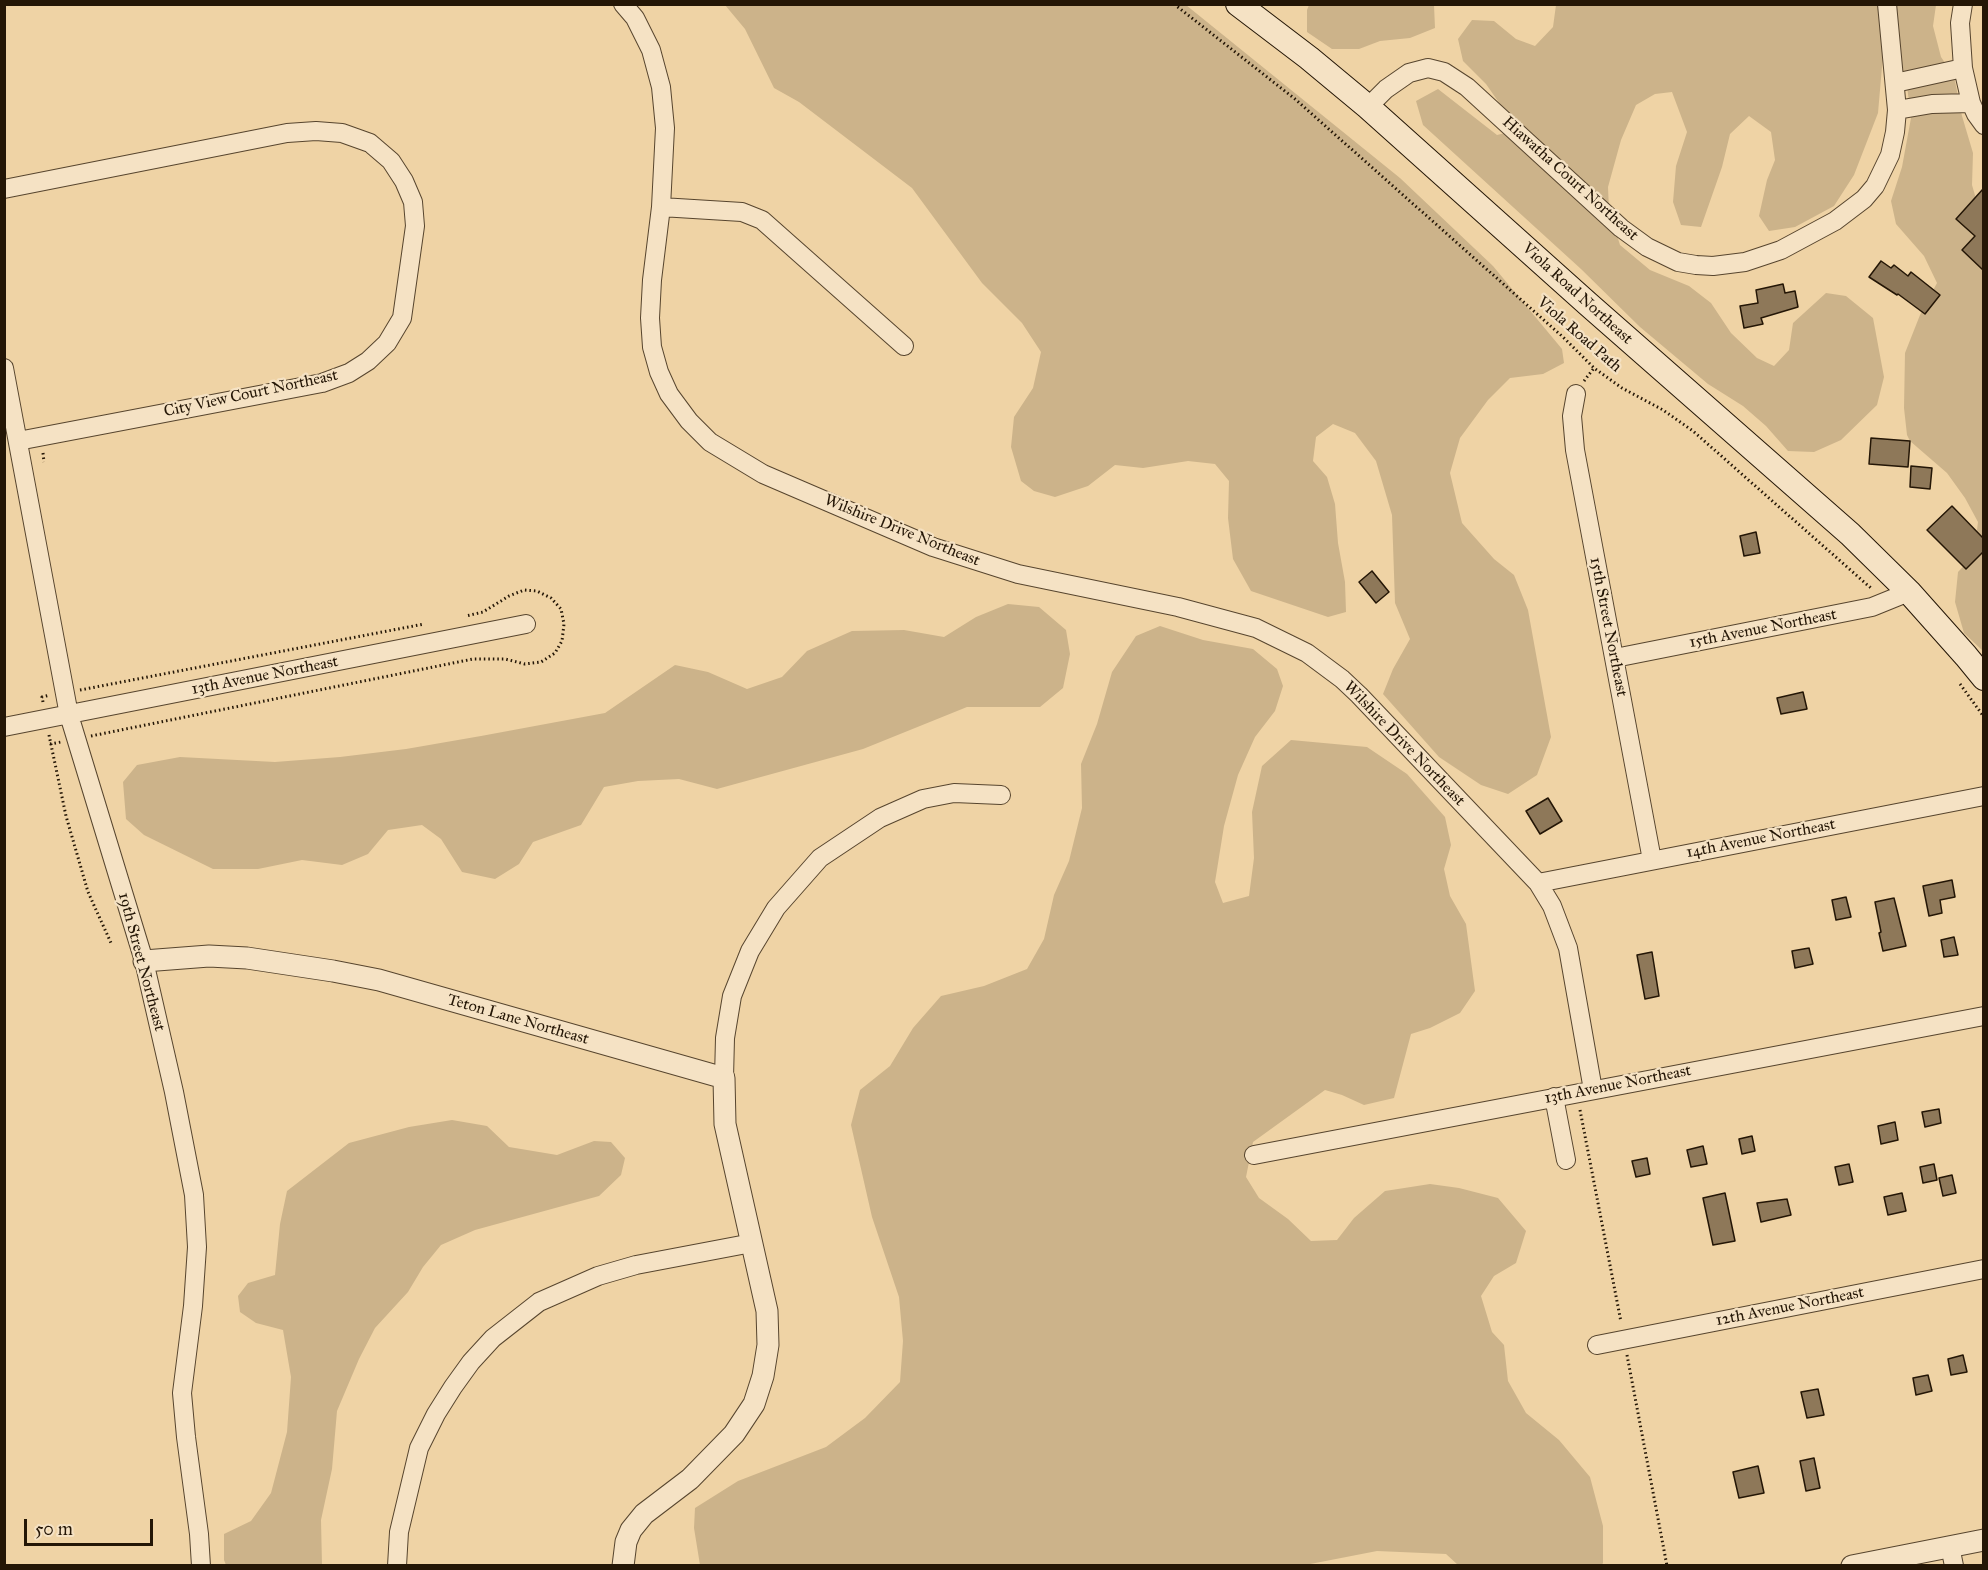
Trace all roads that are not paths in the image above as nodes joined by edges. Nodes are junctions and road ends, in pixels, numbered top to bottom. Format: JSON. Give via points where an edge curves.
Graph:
{"nodes":[{"id":1,"x":623,"y":4,"type":"edge"},
{"id":2,"x":1238,"y":4,"type":"edge"},
{"id":3,"x":1887,"y":4,"type":"edge"},
{"id":4,"x":1963,"y":4,"type":"edge"},
{"id":5,"x":1963,"y":68,"type":"junction"},
{"id":6,"x":1895,"y":83,"type":"junction"},
{"id":7,"x":1971,"y":103,"type":"junction"},
{"id":8,"x":1368,"y":107,"type":"junction"},
{"id":9,"x":1897,"y":110,"type":"junction"},
{"id":10,"x":1983,"y":125,"type":"edge"},
{"id":11,"x":4,"y":189,"type":"edge"},
{"id":12,"x":661,"y":207,"type":"junction"},
{"id":13,"x":904,"y":346,"type":"dead end"},
{"id":14,"x":4,"y":368,"type":"edge"},
{"id":15,"x":1576,"y":394,"type":"dead end"},
{"id":16,"x":18,"y":441,"type":"junction"},
{"id":17,"x":1909,"y":592,"type":"junction"},
{"id":18,"x":526,"y":624,"type":"dead end"},
{"id":19,"x":1615,"y":658,"type":"junction"},
{"id":20,"x":1983,"y":678,"type":"edge"},
{"id":21,"x":69,"y":715,"type":"junction"},
{"id":22,"x":4,"y":727,"type":"edge"},
{"id":23,"x":1001,"y":795,"type":"dead end"},
{"id":24,"x":1983,"y":796,"type":"edge"},
{"id":25,"x":1652,"y":861,"type":"junction"},
{"id":26,"x":1538,"y":883,"type":"junction"},
{"id":27,"x":144,"y":961,"type":"junction"},
{"id":28,"x":1983,"y":1016,"type":"edge"},
{"id":29,"x":724,"y":1078,"type":"junction"},
{"id":30,"x":1593,"y":1090,"type":"junction"},
{"id":31,"x":1554,"y":1097,"type":"junction"},
{"id":32,"x":1254,"y":1155,"type":"dead end"},
{"id":33,"x":1566,"y":1160,"type":"dead end"},
{"id":34,"x":752,"y":1243,"type":"junction"},
{"id":35,"x":1983,"y":1269,"type":"edge"},
{"id":36,"x":1596,"y":1345,"type":"dead end"},
{"id":37,"x":1983,"y":1540,"type":"edge"},
{"id":38,"x":1952,"y":1556,"type":"edge"},
{"id":39,"x":201,"y":1566,"type":"edge"},
{"id":40,"x":397,"y":1566,"type":"edge"},
{"id":41,"x":623,"y":1566,"type":"edge"},
{"id":42,"x":1852,"y":1566,"type":"edge"}],
"edges":[{"from":1,"to":12,"type":"street","name":"Wilshire Drive Northeast","via":[[651,50],[661,87],[665,128]]},
{"from":2,"to":8,"type":"main road","name":"Viola Road Northeast"},
{"from":3,"to":6,"type":"street","name":"Hiawatha Court Northeast"},
{"from":4,"to":5,"type":"street"},
{"from":5,"to":6,"type":"street"},
{"from":5,"to":7,"type":"street"},
{"from":6,"to":9,"type":"street","name":"Hiawatha Court Northeast"},
{"from":7,"to":9,"type":"street"},
{"from":7,"to":10,"type":"street"},
{"from":8,"to":9,"type":"street","name":"Hiawatha Court Northeast","via":[[1409,73],[1428,68],[1444,72],[1467,87],[1633,238],[1678,262],[1713,266],[1745,262],[1781,250],[1858,205],[1875,186],[1890,155]]},
{"from":8,"to":17,"type":"main road","name":"Viola Road Northeast","via":[[1850,534]]},
{"from":11,"to":16,"type":"street","name":"City View Court Northeast","via":[[287,133],[342,133],[370,143],[392,161],[413,202],[415,226],[402,318],[387,343],[349,373],[322,382]]},
{"from":12,"to":13,"type":"street","via":[[742,212],[762,219]]},
{"from":12,"to":26,"type":"street","name":"Wilshire Drive Northeast","via":[[652,280],[652,347],[669,394],[710,442],[763,474],[969,560],[1178,607],[1256,628],[1283,640],[1316,660],[1359,695]]},
{"from":14,"to":16,"type":"street","name":"19th Street Northeast"},
{"from":15,"to":19,"type":"street","name":"15th Street Northeast","via":[[1572,416],[1575,450]]},
{"from":16,"to":21,"type":"street","name":"19th Street Northeast"},
{"from":17,"to":19,"type":"street","name":"15th Avenue Northeast","via":[[1887,602]]},
{"from":17,"to":20,"type":"main road","name":"Viola Road Northeast"},
{"from":18,"to":21,"type":"street","name":"13th Avenue Northeast"},
{"from":19,"to":25,"type":"street","name":"15th Street Northeast"},
{"from":21,"to":22,"type":"street","name":"13th Avenue Northeast"},
{"from":21,"to":27,"type":"street","name":"19th Street Northeast"},
{"from":23,"to":29,"type":"street","via":[[954,793],[923,799],[880,818],[820,858],[776,908],[750,951],[732,996]]},
{"from":24,"to":25,"type":"street","name":"14th Avenue Northeast"},
{"from":25,"to":26,"type":"street","name":"14th Avenue Northeast"},
{"from":26,"to":30,"type":"street","via":[[1552,906],[1568,948]]},
{"from":27,"to":29,"type":"street","name":"Teton Lane Northeast","via":[[209,956],[247,958],[356,975]]},
{"from":27,"to":39,"type":"street","name":"19th Street Northeast","via":[[194,1195],[197,1247],[182,1393]]},
{"from":28,"to":30,"type":"street","name":"13th Avenue Northeast"},
{"from":29,"to":34,"type":"street","via":[[725,1124]]},
{"from":30,"to":31,"type":"street","name":"13th Avenue Northeast"},
{"from":31,"to":32,"type":"street","name":"13th Avenue Northeast"},
{"from":31,"to":33,"type":"street"},
{"from":34,"to":40,"type":"street","via":[[598,1276],[539,1302],[493,1338],[453,1387],[419,1448],[399,1532]]},
{"from":34,"to":41,"type":"street","via":[[767,1311],[768,1345],[754,1404],[734,1434],[631,1530]]},
{"from":35,"to":36,"type":"street","name":"12th Avenue Northeast"},
{"from":37,"to":38,"type":"street"},
{"from":38,"to":42,"type":"street"}]}
